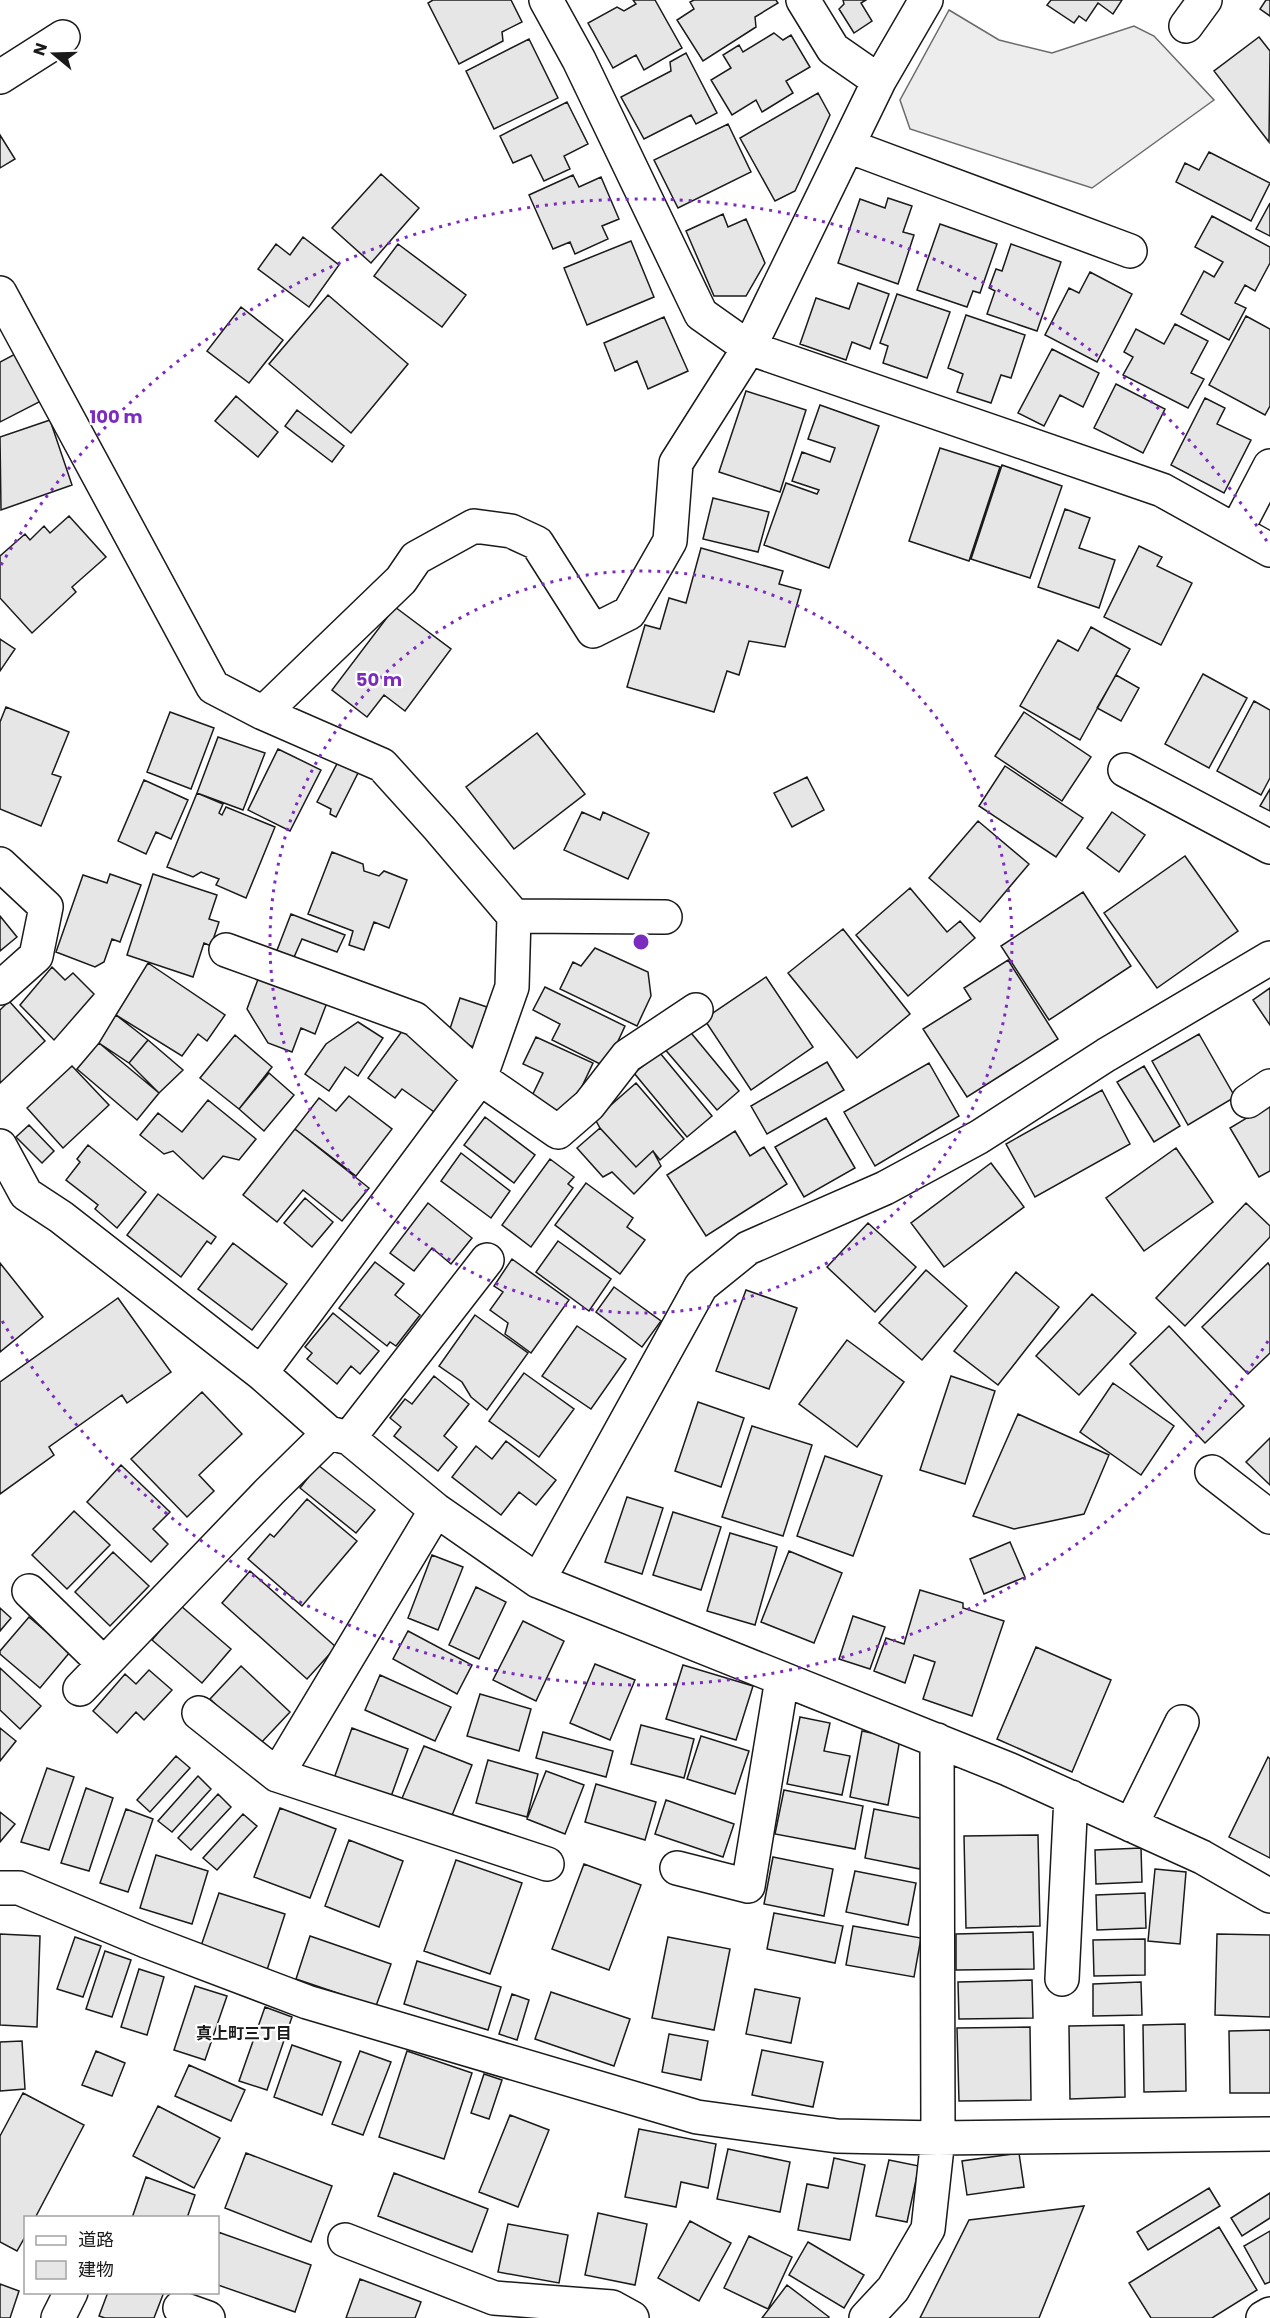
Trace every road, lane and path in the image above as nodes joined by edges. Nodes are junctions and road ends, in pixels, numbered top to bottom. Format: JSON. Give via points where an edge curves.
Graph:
{"nodes":[{"id":1,"x":546,"y":0,"type":"edge"},
{"id":2,"x":803,"y":0,"type":"edge"},
{"id":3,"x":926,"y":0,"type":"edge"},
{"id":4,"x":1205,"y":0,"type":"edge"},
{"id":5,"x":1186,"y":27,"type":"dead end"},
{"id":6,"x":63,"y":37,"type":"dead end"},
{"id":7,"x":0,"y":77,"type":"edge"},
{"id":8,"x":879,"y":81,"type":"junction"},
{"id":9,"x":848,"y":146,"type":"junction"},
{"id":10,"x":1130,"y":251,"type":"dead end"},
{"id":11,"x":0,"y":293,"type":"edge"},
{"id":12,"x":749,"y":348,"type":"junction"},
{"id":13,"x":1270,"y":466,"type":"edge"},
{"id":14,"x":1236,"y":531,"type":"junction"},
{"id":15,"x":1270,"y":550,"type":"edge"},
{"id":16,"x":263,"y":713,"type":"junction"},
{"id":17,"x":1125,"y":770,"type":"dead end"},
{"id":18,"x":1270,"y":847,"type":"edge"},
{"id":19,"x":0,"y":864,"type":"edge"},
{"id":20,"x":513,"y":916,"type":"junction"},
{"id":21,"x":665,"y":917,"type":"dead end"},
{"id":22,"x":226,"y":950,"type":"dead end"},
{"id":23,"x":1270,"y":958,"type":"edge"},
{"id":24,"x":0,"y":988,"type":"edge"},
{"id":25,"x":696,"y":1010,"type":"dead end"},
{"id":26,"x":480,"y":1078,"type":"junction"},
{"id":27,"x":0,"y":1146,"type":"edge"},
{"id":28,"x":13,"y":1198,"type":"edge"},
{"id":29,"x":486,"y":1260,"type":"dead end"},
{"id":30,"x":261,"y":1373,"type":"junction"},
{"id":31,"x":339,"y":1436,"type":"junction"},
{"id":32,"x":1212,"y":1472,"type":"dead end"},
{"id":33,"x":436,"y":1510,"type":"junction"},
{"id":34,"x":1270,"y":1517,"type":"edge"},
{"id":35,"x":538,"y":1581,"type":"junction"},
{"id":36,"x":28,"y":1591,"type":"dead end"},
{"id":37,"x":103,"y":1663,"type":"junction"},
{"id":38,"x":782,"y":1679,"type":"junction"},
{"id":39,"x":80,"y":1689,"type":"dead end"},
{"id":40,"x":199,"y":1713,"type":"dead end"},
{"id":41,"x":1182,"y":1722,"type":"dead end"},
{"id":42,"x":937,"y":1740,"type":"junction"},
{"id":43,"x":277,"y":1775,"type":"junction"},
{"id":44,"x":1071,"y":1797,"type":"junction"},
{"id":45,"x":1131,"y":1824,"type":"junction"},
{"id":46,"x":547,"y":1864,"type":"dead end"},
{"id":47,"x":677,"y":1868,"type":"dead end"},
{"id":48,"x":0,"y":1888,"type":"edge"},
{"id":49,"x":1270,"y":1896,"type":"edge"},
{"id":50,"x":1062,"y":1979,"type":"dead end"},
{"id":51,"x":1270,"y":2134,"type":"edge"},
{"id":52,"x":938,"y":2138,"type":"junction"},
{"id":53,"x":345,"y":2240,"type":"dead end"},
{"id":54,"x":70,"y":2294,"type":"edge"},
{"id":55,"x":1270,"y":2314,"type":"edge"},
{"id":56,"x":58,"y":2318,"type":"edge"},
{"id":57,"x":633,"y":2318,"type":"edge"},
{"id":58,"x":866,"y":2318,"type":"edge"},
{"id":59,"x":1263,"y":2318,"type":"edge"}],
"edges":[{"from":1,"to":12,"type":"street","via":[[579,60],[701,314]]},
{"from":2,"to":8,"type":"street","via":[[833,49]]},
{"from":3,"to":8,"type":"street"},
{"from":4,"to":5,"type":"street"},
{"from":6,"to":7,"type":"street"},
{"from":8,"to":9,"type":"street"},
{"from":9,"to":10,"type":"street"},
{"from":9,"to":12,"type":"street"},
{"from":11,"to":16,"type":"street","via":[[213,687]]},
{"from":12,"to":14,"type":"street","via":[[1162,490]]},
{"from":12,"to":16,"type":"street","via":[[676,463],[670,541],[629,613],[593,631],[537,543],[511,531],[474,526],[416,558],[401,580]]},
{"from":13,"to":14,"type":"street"},
{"from":14,"to":15,"type":"street"},
{"from":16,"to":20,"type":"street","via":[[382,765]]},
{"from":17,"to":18,"type":"street"},
{"from":19,"to":24,"type":"street","via":[[46,907],[36,956]]},
{"from":20,"to":21,"type":"street"},
{"from":20,"to":26,"type":"street","via":[[512,987]]},
{"from":22,"to":26,"type":"street","via":[[415,1019]]},
{"from":23,"to":35,"type":"street","via":[[1106,1055],[979,1137],[885,1188],[748,1248],[702,1286]]},
{"from":25,"to":26,"type":"street","via":[[627,1056],[590,1105],[558,1132]]},
{"from":26,"to":30,"type":"street"},
{"from":27,"to":28,"type":"street"},
{"from":28,"to":30,"type":"street","via":[[61,1217]]},
{"from":29,"to":31,"type":"street"},
{"from":30,"to":31,"type":"street"},
{"from":31,"to":33,"type":"street"},
{"from":31,"to":37,"type":"street"},
{"from":32,"to":34,"type":"street"},
{"from":33,"to":35,"type":"street"},
{"from":33,"to":43,"type":"street"},
{"from":35,"to":38,"type":"street"},
{"from":36,"to":37,"type":"street"},
{"from":37,"to":39,"type":"street"},
{"from":38,"to":42,"type":"street"},
{"from":38,"to":47,"type":"street","via":[[748,1886]]},
{"from":40,"to":43,"type":"street"},
{"from":41,"to":45,"type":"street"},
{"from":42,"to":44,"type":"street"},
{"from":42,"to":52,"type":"street"},
{"from":43,"to":46,"type":"street"},
{"from":44,"to":45,"type":"street"},
{"from":44,"to":50,"type":"street"},
{"from":45,"to":49,"type":"street","via":[[1202,1857]]},
{"from":48,"to":52,"type":"street","via":[[20,1888],[307,2002],[697,2117],[837,2136]]},
{"from":51,"to":52,"type":"street"},
{"from":52,"to":58,"type":"street","via":[[928,2229],[893,2289]]},
{"from":53,"to":57,"type":"street","via":[[494,2298],[612,2307]]},
{"from":54,"to":56,"type":"street"},
{"from":55,"to":59,"type":"street"}]}
